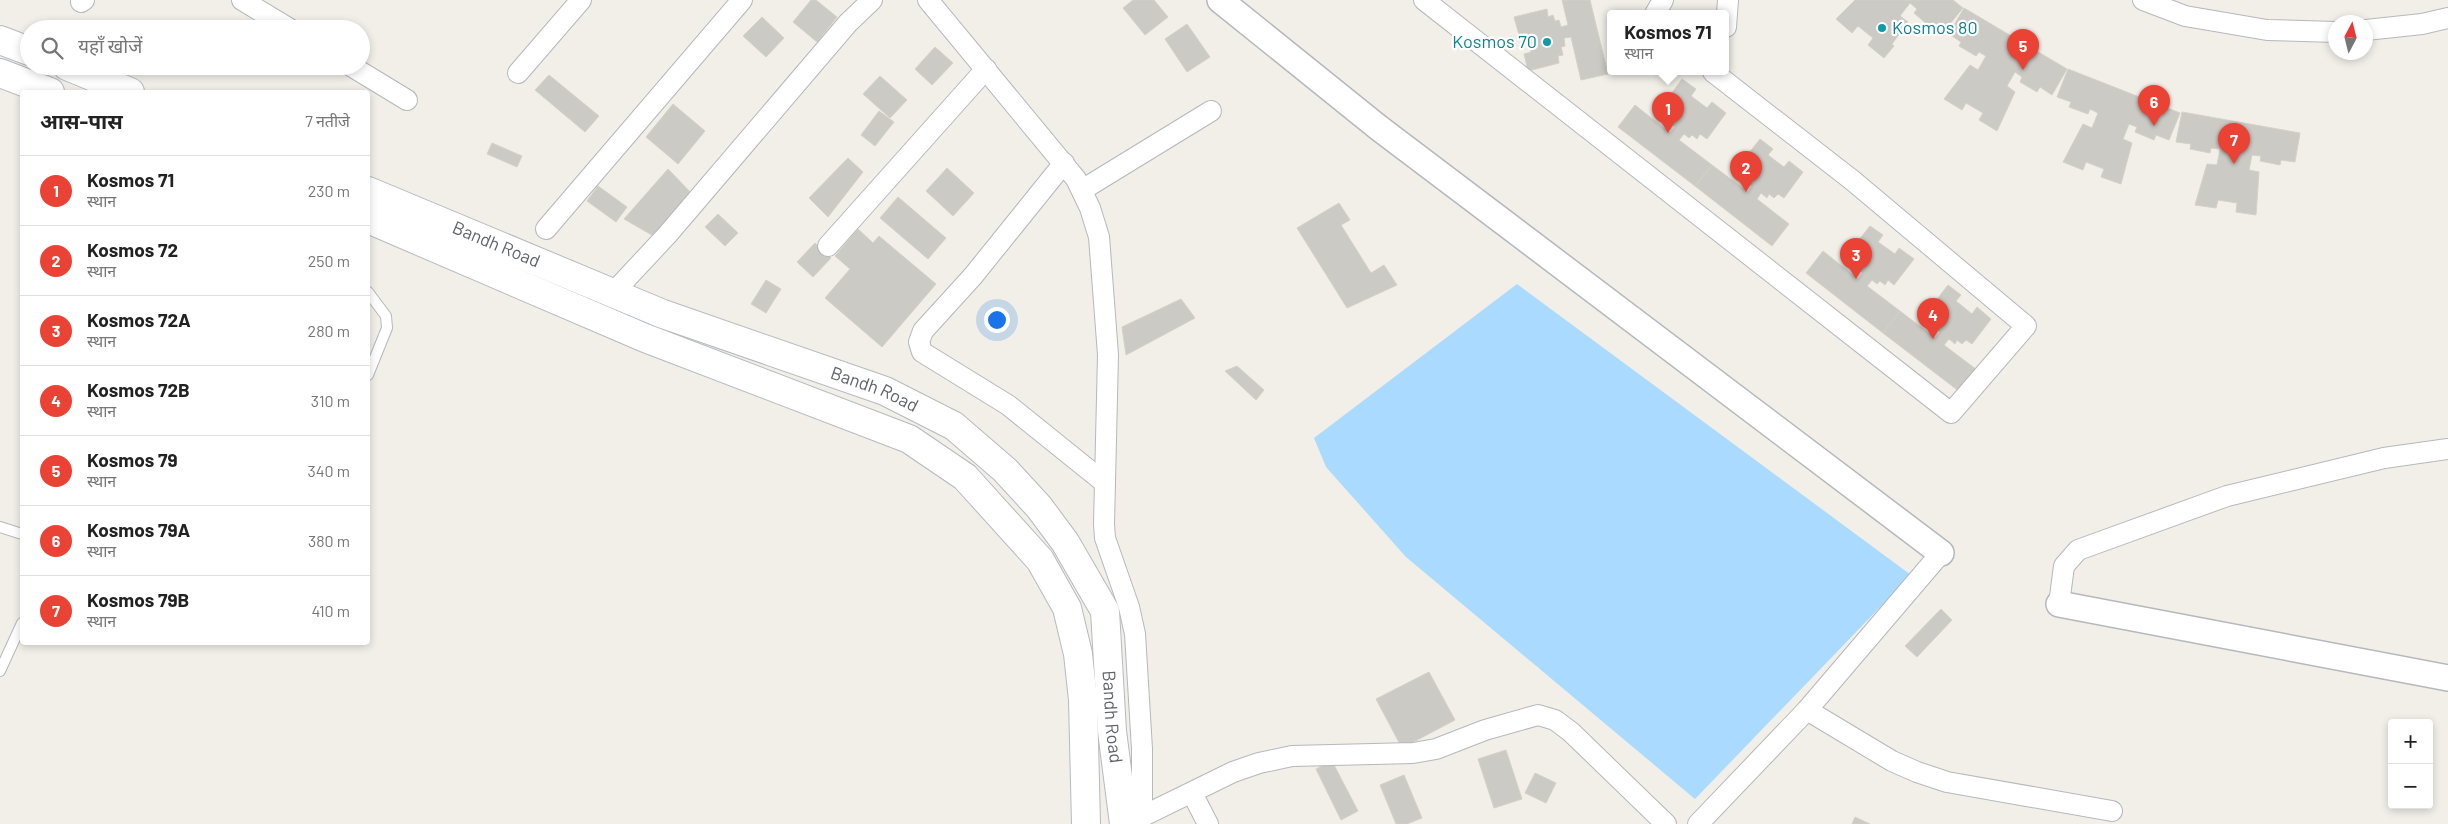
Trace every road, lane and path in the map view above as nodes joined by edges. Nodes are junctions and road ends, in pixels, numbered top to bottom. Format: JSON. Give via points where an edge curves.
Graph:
{"nodes":[{"id":1,"x":242,"y":0,"type":"edge"},
{"id":2,"x":581,"y":0,"type":"edge"},
{"id":3,"x":742,"y":0,"type":"edge"},
{"id":4,"x":872,"y":0,"type":"edge"},
{"id":5,"x":928,"y":0,"type":"edge"},
{"id":6,"x":1220,"y":0,"type":"edge"},
{"id":7,"x":1424,"y":0,"type":"edge"},
{"id":8,"x":2144,"y":0,"type":"edge"},
{"id":9,"x":2448,"y":18,"type":"edge"},
{"id":10,"x":275,"y":20,"type":"edge"},
{"id":11,"x":2373,"y":29,"type":"edge"},
{"id":12,"x":2328,"y":32,"type":"edge"},
{"id":13,"x":0,"y":40,"type":"edge"},
{"id":14,"x":20,"y":48,"type":"edge"},
{"id":15,"x":986,"y":70,"type":"junction"},
{"id":16,"x":0,"y":73,"type":"edge"},
{"id":17,"x":518,"y":73,"type":"dead end"},
{"id":18,"x":89,"y":75,"type":"edge"},
{"id":19,"x":366,"y":75,"type":"edge"},
{"id":20,"x":1719,"y":75,"type":"edge"},
{"id":21,"x":45,"y":90,"type":"edge"},
{"id":22,"x":125,"y":90,"type":"edge"},
{"id":23,"x":407,"y":100,"type":"dead end"},
{"id":24,"x":1212,"y":111,"type":"dead end"},
{"id":25,"x":1064,"y":163,"type":"junction"},
{"id":26,"x":1082,"y":190,"type":"junction"},
{"id":27,"x":370,"y":192,"type":"edge"},
{"id":28,"x":370,"y":220,"type":"edge"},
{"id":29,"x":546,"y":229,"type":"dead end"},
{"id":30,"x":828,"y":246,"type":"dead end"},
{"id":31,"x":612,"y":293,"type":"junction"},
{"id":32,"x":370,"y":295,"type":"edge"},
{"id":33,"x":370,"y":371,"type":"edge"},
{"id":34,"x":2448,"y":449,"type":"edge"},
{"id":35,"x":1105,"y":483,"type":"junction"},
{"id":36,"x":0,"y":527,"type":"edge"},
{"id":37,"x":20,"y":533,"type":"edge"},
{"id":38,"x":1941,"y":553,"type":"joint"},
{"id":39,"x":2059,"y":604,"type":"joint"},
{"id":40,"x":20,"y":627,"type":"edge"},
{"id":41,"x":0,"y":671,"type":"edge"},
{"id":42,"x":2448,"y":678,"type":"edge"},
{"id":43,"x":1807,"y":710,"type":"junction"},
{"id":44,"x":1192,"y":793,"type":"junction"},
{"id":45,"x":2112,"y":811,"type":"dead end"},
{"id":46,"x":1131,"y":822,"type":"edge"},
{"id":47,"x":1086,"y":824,"type":"edge"},
{"id":48,"x":1208,"y":824,"type":"edge"},
{"id":49,"x":1666,"y":824,"type":"edge"},
{"id":50,"x":1698,"y":824,"type":"edge"}],
"edges":[{"from":1,"to":10,"type":"street"},
{"from":2,"to":17,"type":"street"},
{"from":3,"to":29,"type":"street"},
{"from":4,"to":31,"type":"street","via":[[848,23],[668,234]]},
{"from":5,"to":15,"type":"street"},
{"from":6,"to":38,"type":"street","via":[[1379,128]]},
{"from":7,"to":20,"type":"street","via":[[1951,413],[2026,326],[1852,180]]},
{"from":8,"to":12,"type":"street","via":[[2185,16],[2258,28]]},
{"from":9,"to":11,"type":"street"},
{"from":13,"to":14,"type":"main road"},
{"from":15,"to":25,"type":"street"},
{"from":15,"to":30,"type":"street"},
{"from":16,"to":21,"type":"main road"},
{"from":18,"to":22,"type":"main road"},
{"from":19,"to":23,"type":"street"},
{"from":24,"to":26,"type":"street"},
{"from":25,"to":26,"type":"street"},
{"from":25,"to":35,"type":"street","via":[[973,276],[923,331],[919,342],[922,352],[935,362],[1008,406]]},
{"from":26,"to":35,"type":"street","via":[[1099,237],[1108,356]]},
{"from":27,"to":31,"type":"main road","name":"Bandh Road"},
{"from":28,"to":47,"type":"main road","name":"Bandh Road","via":[[645,338],[909,439],[965,477],[1040,560],[1067,608],[1078,654]]},
{"from":31,"to":46,"type":"main road","name":"Bandh Road","via":[[663,314],[885,391],[954,426],[1005,470],[1065,542],[1105,611],[1112,731]]},
{"from":32,"to":33,"type":"lane","via":[[386,316],[387,328]]},
{"from":34,"to":39,"type":"street","via":[[2384,458],[2227,496],[2078,550],[2064,566]]},
{"from":35,"to":46,"type":"street","via":[[1105,538],[1129,607],[1138,654]]},
{"from":36,"to":37,"type":"lane"},
{"from":38,"to":43,"type":"street"},
{"from":39,"to":42,"type":"street"},
{"from":40,"to":41,"type":"lane"},
{"from":43,"to":45,"type":"street","via":[[1892,761],[1947,782]]},
{"from":43,"to":50,"type":"street"},
{"from":44,"to":46,"type":"street"},
{"from":44,"to":48,"type":"street"},
{"from":44,"to":49,"type":"street","via":[[1259,763],[1292,756],[1413,753],[1436,749],[1519,718],[1538,715],[1555,720],[1571,732]]}]}
